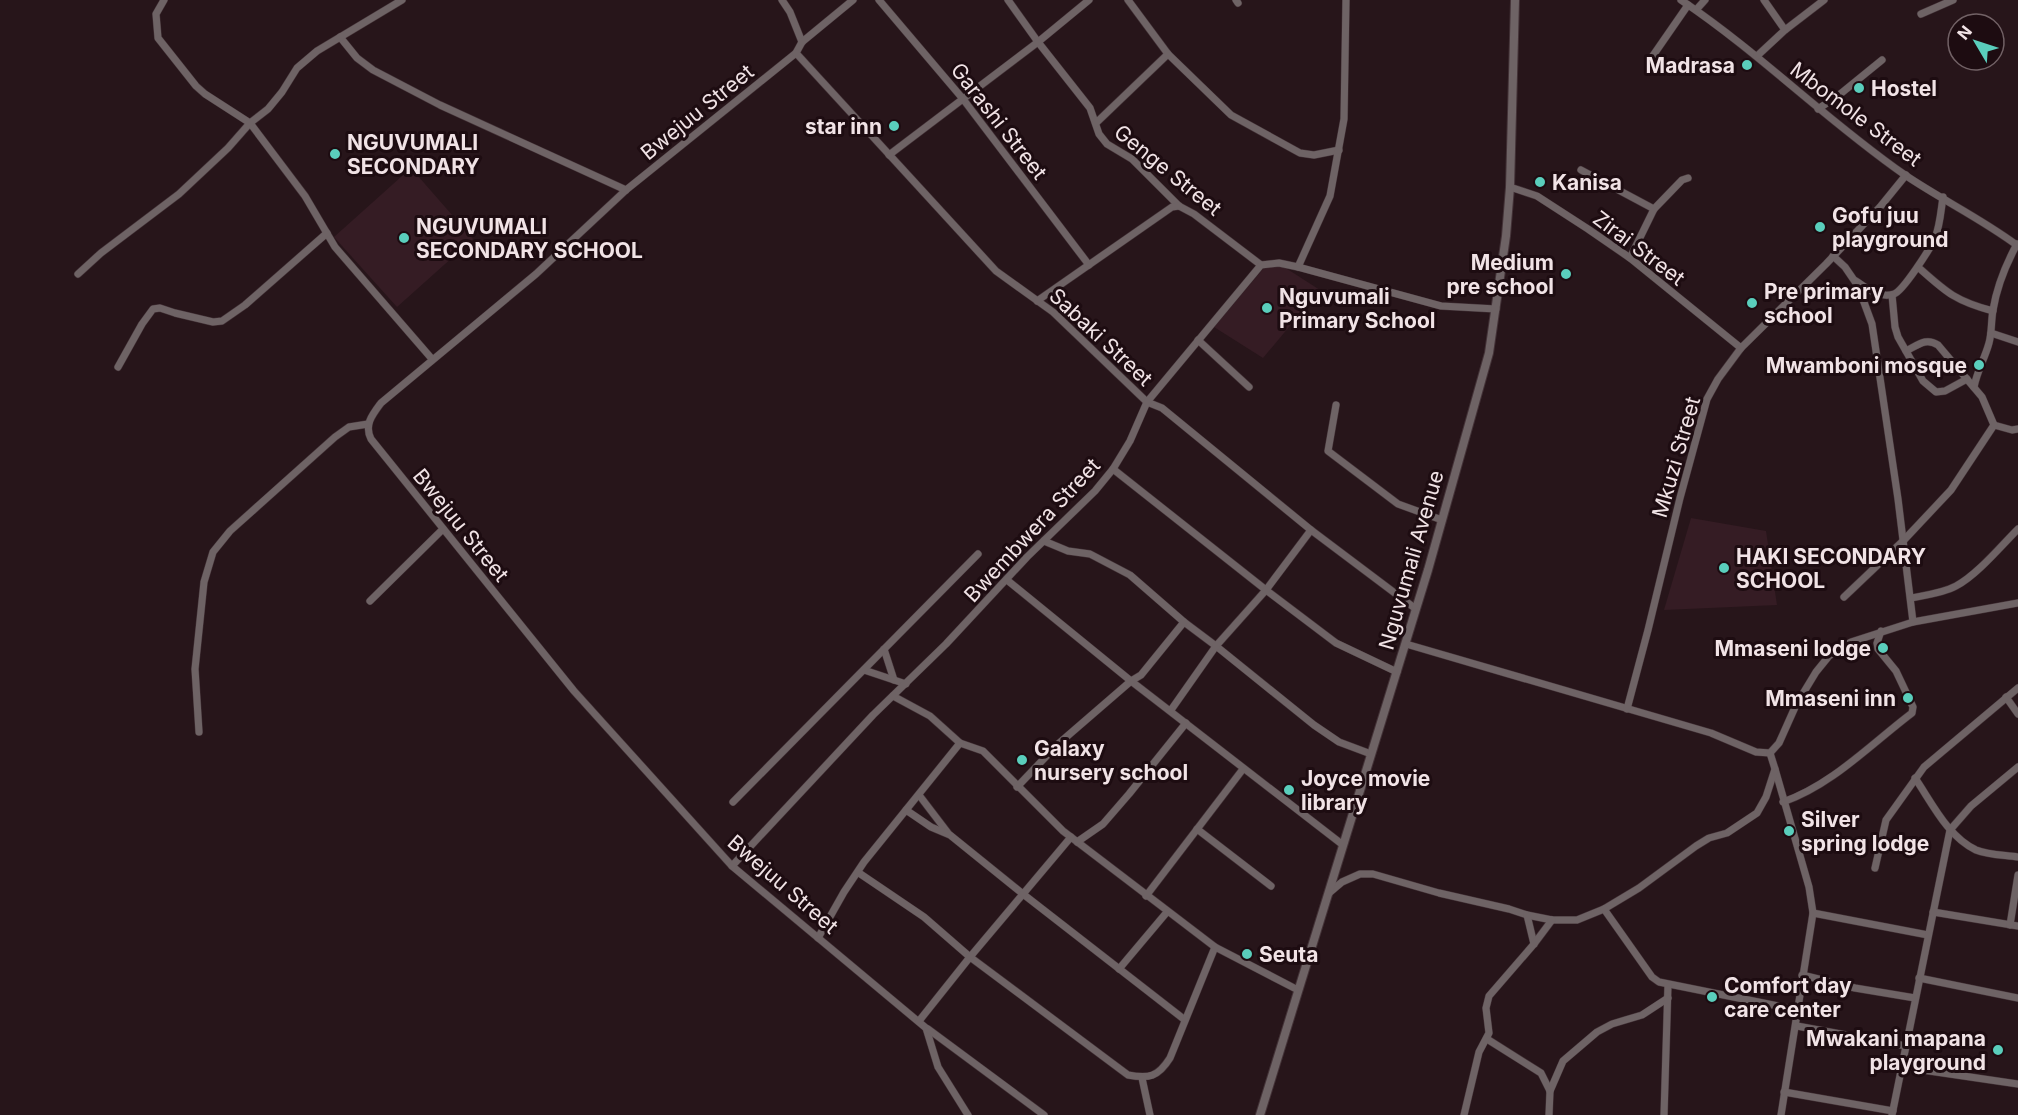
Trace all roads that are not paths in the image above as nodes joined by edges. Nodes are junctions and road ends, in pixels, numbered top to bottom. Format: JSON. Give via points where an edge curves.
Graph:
{"nodes":[{"id":1,"x":164,"y":0,"type":"edge"},
{"id":2,"x":402,"y":0,"type":"edge"},
{"id":3,"x":782,"y":0,"type":"edge"},
{"id":4,"x":853,"y":0,"type":"edge"},
{"id":5,"x":879,"y":0,"type":"edge"},
{"id":6,"x":1008,"y":0,"type":"edge"},
{"id":7,"x":1089,"y":0,"type":"edge"},
{"id":8,"x":1128,"y":0,"type":"edge"},
{"id":9,"x":1346,"y":0,"type":"edge"},
{"id":10,"x":1515,"y":0,"type":"edge"},
{"id":11,"x":1681,"y":0,"type":"edge"},
{"id":12,"x":1705,"y":0,"type":"edge"},
{"id":13,"x":1764,"y":0,"type":"edge"},
{"id":14,"x":1824,"y":0,"type":"edge"},
{"id":15,"x":1953,"y":0,"type":"edge"},
{"id":16,"x":1688,"y":5,"type":"junction"},
{"id":17,"x":1696,"y":10,"type":"junction"},
{"id":18,"x":1921,"y":14,"type":"dead end"},
{"id":19,"x":1785,"y":30,"type":"junction"},
{"id":20,"x":340,"y":37,"type":"junction"},
{"id":21,"x":802,"y":42,"type":"junction"},
{"id":22,"x":1038,"y":42,"type":"junction"},
{"id":23,"x":796,"y":53,"type":"junction"},
{"id":24,"x":1168,"y":54,"type":"junction"},
{"id":25,"x":1757,"y":56,"type":"junction"},
{"id":26,"x":1652,"y":57,"type":"dead end"},
{"id":27,"x":1882,"y":60,"type":"dead end"},
{"id":28,"x":963,"y":99,"type":"junction"},
{"id":29,"x":1818,"y":109,"type":"junction"},
{"id":30,"x":250,"y":123,"type":"junction"},
{"id":31,"x":1096,"y":123,"type":"junction"},
{"id":32,"x":1338,"y":150,"type":"junction"},
{"id":33,"x":889,"y":155,"type":"junction"},
{"id":34,"x":1581,"y":170,"type":"dead end"},
{"id":35,"x":1906,"y":175,"type":"junction"},
{"id":36,"x":1688,"y":178,"type":"dead end"},
{"id":37,"x":1510,"y":187,"type":"junction"},
{"id":38,"x":626,"y":190,"type":"junction"},
{"id":39,"x":1943,"y":197,"type":"junction"},
{"id":40,"x":1179,"y":206,"type":"junction"},
{"id":41,"x":1654,"y":209,"type":"junction"},
{"id":42,"x":327,"y":233,"type":"junction"},
{"id":43,"x":2017,"y":245,"type":"edge"},
{"id":44,"x":1833,"y":256,"type":"junction"},
{"id":45,"x":1630,"y":258,"type":"junction"},
{"id":46,"x":1089,"y":265,"type":"junction"},
{"id":47,"x":1261,"y":265,"type":"junction"},
{"id":48,"x":1298,"y":267,"type":"junction"},
{"id":49,"x":1918,"y":267,"type":"junction"},
{"id":50,"x":78,"y":274,"type":"dead end"},
{"id":51,"x":1853,"y":279,"type":"junction"},
{"id":52,"x":1892,"y":295,"type":"junction"},
{"id":53,"x":1037,"y":301,"type":"junction"},
{"id":54,"x":1496,"y":309,"type":"junction"},
{"id":55,"x":1993,"y":311,"type":"junction"},
{"id":56,"x":1991,"y":333,"type":"junction"},
{"id":57,"x":1198,"y":340,"type":"junction"},
{"id":58,"x":2018,"y":342,"type":"edge"},
{"id":59,"x":1741,"y":348,"type":"junction"},
{"id":60,"x":1906,"y":351,"type":"junction"},
{"id":61,"x":432,"y":359,"type":"junction"},
{"id":62,"x":118,"y":367,"type":"dead end"},
{"id":63,"x":1967,"y":379,"type":"junction"},
{"id":64,"x":1249,"y":387,"type":"dead end"},
{"id":65,"x":1974,"y":387,"type":"junction"},
{"id":66,"x":1147,"y":402,"type":"junction"},
{"id":67,"x":1336,"y":405,"type":"dead end"},
{"id":68,"x":368,"y":424,"type":"junction"},
{"id":69,"x":1994,"y":425,"type":"junction"},
{"id":70,"x":2018,"y":429,"type":"edge"},
{"id":71,"x":1113,"y":469,"type":"junction"},
{"id":72,"x":1442,"y":520,"type":"junction"},
{"id":73,"x":442,"y":529,"type":"junction"},
{"id":74,"x":2018,"y":529,"type":"edge"},
{"id":75,"x":1311,"y":530,"type":"junction"},
{"id":76,"x":1904,"y":540,"type":"junction"},
{"id":77,"x":1044,"y":541,"type":"junction"},
{"id":78,"x":978,"y":554,"type":"dead end"},
{"id":79,"x":1007,"y":580,"type":"junction"},
{"id":80,"x":1266,"y":590,"type":"junction"},
{"id":81,"x":1844,"y":597,"type":"dead end"},
{"id":82,"x":1911,"y":598,"type":"junction"},
{"id":83,"x":370,"y":601,"type":"dead end"},
{"id":84,"x":2018,"y":603,"type":"edge"},
{"id":85,"x":1416,"y":609,"type":"junction"},
{"id":86,"x":1184,"y":622,"type":"junction"},
{"id":87,"x":1913,"y":622,"type":"junction"},
{"id":88,"x":1881,"y":631,"type":"junction"},
{"id":89,"x":1406,"y":644,"type":"junction"},
{"id":90,"x":1216,"y":646,"type":"junction"},
{"id":91,"x":884,"y":649,"type":"junction"},
{"id":92,"x":864,"y":670,"type":"junction"},
{"id":93,"x":1397,"y":672,"type":"junction"},
{"id":94,"x":894,"y":680,"type":"junction"},
{"id":95,"x":1131,"y":681,"type":"junction"},
{"id":96,"x":906,"y":684,"type":"junction"},
{"id":97,"x":2018,"y":688,"type":"edge"},
{"id":98,"x":892,"y":696,"type":"junction"},
{"id":99,"x":2006,"y":697,"type":"junction"},
{"id":100,"x":1627,"y":709,"type":"junction"},
{"id":101,"x":1171,"y":710,"type":"junction"},
{"id":102,"x":2018,"y":714,"type":"edge"},
{"id":103,"x":1186,"y":723,"type":"junction"},
{"id":104,"x":199,"y":732,"type":"dead end"},
{"id":105,"x":960,"y":743,"type":"junction"},
{"id":106,"x":1770,"y":753,"type":"junction"},
{"id":107,"x":1371,"y":754,"type":"junction"},
{"id":108,"x":2018,"y":767,"type":"edge"},
{"id":109,"x":1243,"y":769,"type":"junction"},
{"id":110,"x":1774,"y":769,"type":"junction"},
{"id":111,"x":1915,"y":778,"type":"junction"},
{"id":112,"x":1017,"y":787,"type":"junction"},
{"id":113,"x":919,"y":795,"type":"junction"},
{"id":114,"x":733,"y":802,"type":"dead end"},
{"id":115,"x":1783,"y":802,"type":"junction"},
{"id":116,"x":906,"y":810,"type":"junction"},
{"id":117,"x":1197,"y":829,"type":"junction"},
{"id":118,"x":1950,"y":830,"type":"junction"},
{"id":119,"x":950,"y":835,"type":"junction"},
{"id":120,"x":1074,"y":840,"type":"junction"},
{"id":121,"x":1343,"y":845,"type":"junction"},
{"id":122,"x":2018,"y":857,"type":"edge"},
{"id":123,"x":732,"y":866,"type":"junction"},
{"id":124,"x":1875,"y":868,"type":"dead end"},
{"id":125,"x":859,"y":873,"type":"junction"},
{"id":126,"x":2018,"y":875,"type":"edge"},
{"id":127,"x":1271,"y":886,"type":"dead end"},
{"id":128,"x":1023,"y":894,"type":"junction"},
{"id":129,"x":1327,"y":895,"type":"junction"},
{"id":130,"x":1146,"y":896,"type":"junction"},
{"id":131,"x":1604,"y":909,"type":"junction"},
{"id":132,"x":1167,"y":912,"type":"junction"},
{"id":133,"x":1933,"y":912,"type":"junction"},
{"id":134,"x":1812,"y":913,"type":"junction"},
{"id":135,"x":1527,"y":915,"type":"junction"},
{"id":136,"x":1552,"y":920,"type":"junction"},
{"id":137,"x":2014,"y":926,"type":"edge"},
{"id":138,"x":1928,"y":935,"type":"junction"},
{"id":139,"x":818,"y":938,"type":"junction"},
{"id":140,"x":1534,"y":944,"type":"junction"},
{"id":141,"x":1215,"y":947,"type":"junction"},
{"id":142,"x":970,"y":957,"type":"junction"},
{"id":143,"x":1119,"y":969,"type":"junction"},
{"id":144,"x":1802,"y":975,"type":"junction"},
{"id":145,"x":1919,"y":978,"type":"junction"},
{"id":146,"x":1668,"y":986,"type":"junction"},
{"id":147,"x":1298,"y":990,"type":"junction"},
{"id":148,"x":1668,"y":998,"type":"junction"},
{"id":149,"x":1915,"y":998,"type":"junction"},
{"id":150,"x":2018,"y":998,"type":"edge"},
{"id":151,"x":1798,"y":1010,"type":"junction"},
{"id":152,"x":1185,"y":1020,"type":"junction"},
{"id":153,"x":919,"y":1021,"type":"junction"},
{"id":154,"x":1797,"y":1026,"type":"junction"},
{"id":155,"x":926,"y":1028,"type":"junction"},
{"id":156,"x":1487,"y":1040,"type":"junction"},
{"id":157,"x":1906,"y":1046,"type":"junction"},
{"id":158,"x":1902,"y":1067,"type":"junction"},
{"id":159,"x":1142,"y":1078,"type":"junction"},
{"id":160,"x":2018,"y":1084,"type":"edge"},
{"id":161,"x":1550,"y":1091,"type":"junction"},
{"id":162,"x":1784,"y":1092,"type":"junction"},
{"id":163,"x":1893,"y":1113,"type":"edge"},
{"id":164,"x":967,"y":1114,"type":"edge"},
{"id":165,"x":1044,"y":1115,"type":"edge"},
{"id":166,"x":1150,"y":1115,"type":"edge"},
{"id":167,"x":1260,"y":1115,"type":"edge"},
{"id":168,"x":1464,"y":1115,"type":"edge"},
{"id":169,"x":1549,"y":1115,"type":"edge"},
{"id":170,"x":1664,"y":1115,"type":"edge"},
{"id":171,"x":1781,"y":1115,"type":"edge"}],
"edges":[{"from":1,"to":30,"type":"street","via":[[156,14],[158,38],[196,86]]},
{"from":2,"to":20,"type":"street"},
{"from":3,"to":21,"type":"street"},
{"from":4,"to":21,"type":"street","name":"Bwejuu Street"},
{"from":5,"to":28,"type":"street","name":"Garashi Street"},
{"from":6,"to":22,"type":"street","name":"Genge Street"},
{"from":7,"to":22,"type":"street"},
{"from":8,"to":24,"type":"street"},
{"from":9,"to":32,"type":"street","via":[[1344,119]]},
{"from":10,"to":37,"type":"street","name":"Nguvumali Avenue"},
{"from":11,"to":16,"type":"street","name":"Mbomole Street"},
{"from":12,"to":17,"type":"street"},
{"from":13,"to":19,"type":"street"},
{"from":14,"to":19,"type":"street"},
{"from":15,"to":18,"type":"street"},
{"from":16,"to":17,"type":"street","name":"Mbomole Street"},
{"from":16,"to":26,"type":"street"},
{"from":17,"to":25,"type":"street","name":"Mbomole Street"},
{"from":19,"to":25,"type":"street"},
{"from":20,"to":30,"type":"street","via":[[297,68],[268,109]]},
{"from":20,"to":38,"type":"street","via":[[373,70]]},
{"from":21,"to":23,"type":"street","name":"Bwejuu Street"},
{"from":22,"to":28,"type":"street"},
{"from":22,"to":31,"type":"street","name":"Genge Street","via":[[1090,108]]},
{"from":23,"to":33,"type":"street","name":"Sabaki Street"},
{"from":23,"to":38,"type":"street","name":"Bwejuu Street"},
{"from":24,"to":31,"type":"street"},
{"from":24,"to":32,"type":"street","via":[[1231,115],[1300,153],[1314,155]]},
{"from":25,"to":29,"type":"street","name":"Mbomole Street"},
{"from":27,"to":29,"type":"street"},
{"from":28,"to":33,"type":"street"},
{"from":28,"to":46,"type":"street","name":"Garashi Street"},
{"from":29,"to":35,"type":"street","name":"Mbomole Street"},
{"from":30,"to":42,"type":"street","via":[[305,196]]},
{"from":30,"to":50,"type":"street","via":[[179,194]]},
{"from":31,"to":40,"type":"street","name":"Genge Street","via":[[1107,144],[1132,159]]},
{"from":32,"to":48,"type":"street","via":[[1330,196]]},
{"from":33,"to":53,"type":"street","name":"Sabaki Street","via":[[996,271]]},
{"from":34,"to":41,"type":"street"},
{"from":35,"to":39,"type":"street","name":"Mbomole Street"},
{"from":35,"to":44,"type":"street","name":"Mkuzi Street"},
{"from":36,"to":41,"type":"street"},
{"from":37,"to":45,"type":"street","name":"Zirai Street","via":[[1537,196]]},
{"from":37,"to":54,"type":"street","name":"Nguvumali Avenue"},
{"from":38,"to":61,"type":"street","name":"Bwejuu Street","via":[[536,274]]},
{"from":39,"to":43,"type":"street","name":"Mbomole Street"},
{"from":39,"to":49,"type":"street","via":[[1935,237]]},
{"from":40,"to":46,"type":"street","via":[[1172,207]]},
{"from":40,"to":47,"type":"street","name":"Genge Street"},
{"from":41,"to":45,"type":"street"},
{"from":42,"to":61,"type":"street"},
{"from":42,"to":62,"type":"street","via":[[222,321],[153,309]]},
{"from":43,"to":55,"type":"street","via":[[2001,275]]},
{"from":44,"to":51,"type":"street"},
{"from":44,"to":59,"type":"street","name":"Mkuzi Street"},
{"from":45,"to":59,"type":"street","name":"Zirai Street"},
{"from":46,"to":53,"type":"street"},
{"from":47,"to":48,"type":"street"},
{"from":47,"to":57,"type":"street","name":"Bwembwera Street"},
{"from":48,"to":54,"type":"street","via":[[1441,306]]},
{"from":49,"to":52,"type":"street"},
{"from":49,"to":55,"type":"street","via":[[1966,304]]},
{"from":51,"to":52,"type":"street","via":[[1876,293]]},
{"from":51,"to":76,"type":"street","via":[[1872,324]]},
{"from":52,"to":60,"type":"street","via":[[1895,327]]},
{"from":53,"to":66,"type":"street","name":"Sabaki Street"},
{"from":54,"to":72,"type":"street","name":"Nguvumali Avenue","via":[[1489,353]]},
{"from":55,"to":56,"type":"street"},
{"from":56,"to":58,"type":"street"},
{"from":56,"to":65,"type":"street"},
{"from":57,"to":64,"type":"street"},
{"from":57,"to":66,"type":"street","name":"Bwembwera Street"},
{"from":59,"to":100,"type":"street","name":"Mkuzi Street","via":[[1707,399]]},
{"from":60,"to":63,"type":"street","via":[[1931,340]]},
{"from":60,"to":63,"type":"street","via":[[1923,381],[1936,392]]},
{"from":61,"to":68,"type":"street","name":"Bwejuu Street","via":[[381,403]]},
{"from":63,"to":65,"type":"street"},
{"from":65,"to":69,"type":"street"},
{"from":66,"to":71,"type":"street","name":"Bwembwera Street"},
{"from":66,"to":75,"type":"street","name":"Sabaki Street","via":[[1162,408]]},
{"from":67,"to":72,"type":"street","via":[[1328,451],[1398,504]]},
{"from":68,"to":73,"type":"street","name":"Bwejuu Street","via":[[371,439]]},
{"from":68,"to":104,"type":"street","via":[[349,427],[335,436],[230,531],[213,552],[204,582],[195,669]]},
{"from":69,"to":70,"type":"street"},
{"from":69,"to":76,"type":"street","via":[[1951,490]]},
{"from":71,"to":77,"type":"street","name":"Bwembwera Street"},
{"from":71,"to":80,"type":"street"},
{"from":72,"to":85,"type":"street","name":"Nguvumali Avenue"},
{"from":73,"to":83,"type":"street"},
{"from":73,"to":123,"type":"street","name":"Bwejuu Street","via":[[574,691]]},
{"from":74,"to":82,"type":"street","via":[[1959,585]]},
{"from":75,"to":80,"type":"street"},
{"from":75,"to":85,"type":"street","name":"Sabaki Street"},
{"from":76,"to":81,"type":"street"},
{"from":76,"to":82,"type":"street"},
{"from":77,"to":79,"type":"street","name":"Bwembwera Street"},
{"from":77,"to":86,"type":"street","via":[[1068,551],[1090,554],[1130,574]]},
{"from":78,"to":91,"type":"street"},
{"from":79,"to":95,"type":"street"},
{"from":79,"to":96,"type":"street","name":"Bwembwera Street"},
{"from":80,"to":90,"type":"street"},
{"from":80,"to":93,"type":"street","via":[[1336,643]]},
{"from":82,"to":87,"type":"street"},
{"from":84,"to":87,"type":"street"},
{"from":85,"to":89,"type":"street","name":"Nguvumali Avenue"},
{"from":86,"to":90,"type":"street"},
{"from":86,"to":95,"type":"street","via":[[1141,675]]},
{"from":87,"to":88,"type":"street"},
{"from":88,"to":106,"type":"street","via":[[1851,642],[1829,656]]},
{"from":88,"to":115,"type":"street","via":[[1878,649],[1896,670],[1913,707],[1912,713],[1836,773],[1803,795]]},
{"from":89,"to":93,"type":"street","name":"Nguvumali Avenue"},
{"from":89,"to":100,"type":"street"},
{"from":90,"to":101,"type":"street"},
{"from":90,"to":107,"type":"street","via":[[1314,725],[1339,742]]},
{"from":91,"to":92,"type":"street"},
{"from":91,"to":94,"type":"street"},
{"from":92,"to":94,"type":"street"},
{"from":92,"to":114,"type":"street"},
{"from":93,"to":107,"type":"street","name":"Nguvumali Avenue"},
{"from":94,"to":96,"type":"street"},
{"from":95,"to":101,"type":"street"},
{"from":95,"to":112,"type":"street","via":[[1057,745]]},
{"from":96,"to":98,"type":"street","name":"Bwembwera Street"},
{"from":97,"to":99,"type":"street"},
{"from":98,"to":105,"type":"street","via":[[930,716]]},
{"from":98,"to":123,"type":"street","name":"Bwembwera Street"},
{"from":99,"to":102,"type":"street"},
{"from":99,"to":111,"type":"street"},
{"from":100,"to":106,"type":"street","via":[[1710,733],[1756,752]]},
{"from":101,"to":103,"type":"street"},
{"from":103,"to":109,"type":"street"},
{"from":103,"to":120,"type":"street","via":[[1103,824]]},
{"from":105,"to":112,"type":"street","via":[[983,751]]},
{"from":105,"to":113,"type":"street"},
{"from":106,"to":110,"type":"street"},
{"from":107,"to":121,"type":"street","name":"Nguvumali Avenue"},
{"from":108,"to":118,"type":"street","via":[[1971,806]]},
{"from":109,"to":117,"type":"street"},
{"from":109,"to":121,"type":"street"},
{"from":110,"to":115,"type":"street"},
{"from":110,"to":131,"type":"street","via":[[1757,813],[1727,833],[1696,846],[1640,888]]},
{"from":111,"to":118,"type":"street"},
{"from":111,"to":124,"type":"street","via":[[1886,820]]},
{"from":112,"to":120,"type":"street"},
{"from":113,"to":116,"type":"street"},
{"from":113,"to":119,"type":"street"},
{"from":115,"to":134,"type":"street","via":[[1809,886]]},
{"from":116,"to":119,"type":"street"},
{"from":116,"to":125,"type":"street"},
{"from":117,"to":127,"type":"street"},
{"from":117,"to":130,"type":"street"},
{"from":118,"to":122,"type":"street","via":[[1978,851]]},
{"from":118,"to":133,"type":"street"},
{"from":119,"to":128,"type":"street"},
{"from":120,"to":128,"type":"street"},
{"from":120,"to":130,"type":"street"},
{"from":121,"to":129,"type":"street","name":"Nguvumali Avenue"},
{"from":123,"to":139,"type":"street","name":"Bwejuu Street"},
{"from":125,"to":139,"type":"street"},
{"from":125,"to":142,"type":"street","via":[[924,917]]},
{"from":126,"to":137,"type":"street"},
{"from":128,"to":142,"type":"street"},
{"from":128,"to":143,"type":"street"},
{"from":129,"to":135,"type":"street","via":[[1342,882],[1360,874],[1373,874]]},
{"from":129,"to":147,"type":"street","name":"Nguvumali Avenue"},
{"from":130,"to":132,"type":"street"},
{"from":131,"to":136,"type":"street","via":[[1577,920]]},
{"from":131,"to":146,"type":"street","via":[[1652,977]]},
{"from":132,"to":141,"type":"street"},
{"from":132,"to":143,"type":"street"},
{"from":133,"to":137,"type":"street"},
{"from":133,"to":138,"type":"street"},
{"from":134,"to":138,"type":"street"},
{"from":134,"to":144,"type":"street"},
{"from":135,"to":136,"type":"street"},
{"from":135,"to":140,"type":"street"},
{"from":136,"to":140,"type":"street"},
{"from":138,"to":145,"type":"street"},
{"from":139,"to":153,"type":"street","name":"Bwejuu Street"},
{"from":140,"to":156,"type":"street","via":[[1489,996]]},
{"from":141,"to":147,"type":"street"},
{"from":141,"to":152,"type":"street"},
{"from":142,"to":153,"type":"street"},
{"from":142,"to":159,"type":"street","via":[[1128,1075]]},
{"from":143,"to":152,"type":"street"},
{"from":144,"to":149,"type":"street"},
{"from":144,"to":151,"type":"street"},
{"from":145,"to":149,"type":"street"},
{"from":145,"to":150,"type":"street"},
{"from":146,"to":148,"type":"street"},
{"from":146,"to":151,"type":"street"},
{"from":147,"to":167,"type":"street","name":"Nguvumali Avenue"},
{"from":148,"to":161,"type":"street","via":[[1642,1015],[1597,1032],[1563,1061]]},
{"from":148,"to":170,"type":"street"},
{"from":149,"to":157,"type":"street"},
{"from":151,"to":154,"type":"street"},
{"from":152,"to":159,"type":"street","via":[[1162,1070]]},
{"from":153,"to":155,"type":"street","name":"Bwejuu Street"},
{"from":154,"to":157,"type":"street"},
{"from":154,"to":162,"type":"street"},
{"from":155,"to":164,"type":"street","name":"Bwejuu Street","via":[[938,1067]]},
{"from":155,"to":165,"type":"street"},
{"from":156,"to":161,"type":"street","via":[[1541,1073]]},
{"from":156,"to":168,"type":"street","via":[[1479,1052]]},
{"from":157,"to":158,"type":"street"},
{"from":158,"to":160,"type":"street"},
{"from":158,"to":163,"type":"street"},
{"from":159,"to":166,"type":"street"},
{"from":161,"to":169,"type":"street"},
{"from":162,"to":163,"type":"street"},
{"from":162,"to":171,"type":"street"}]}
